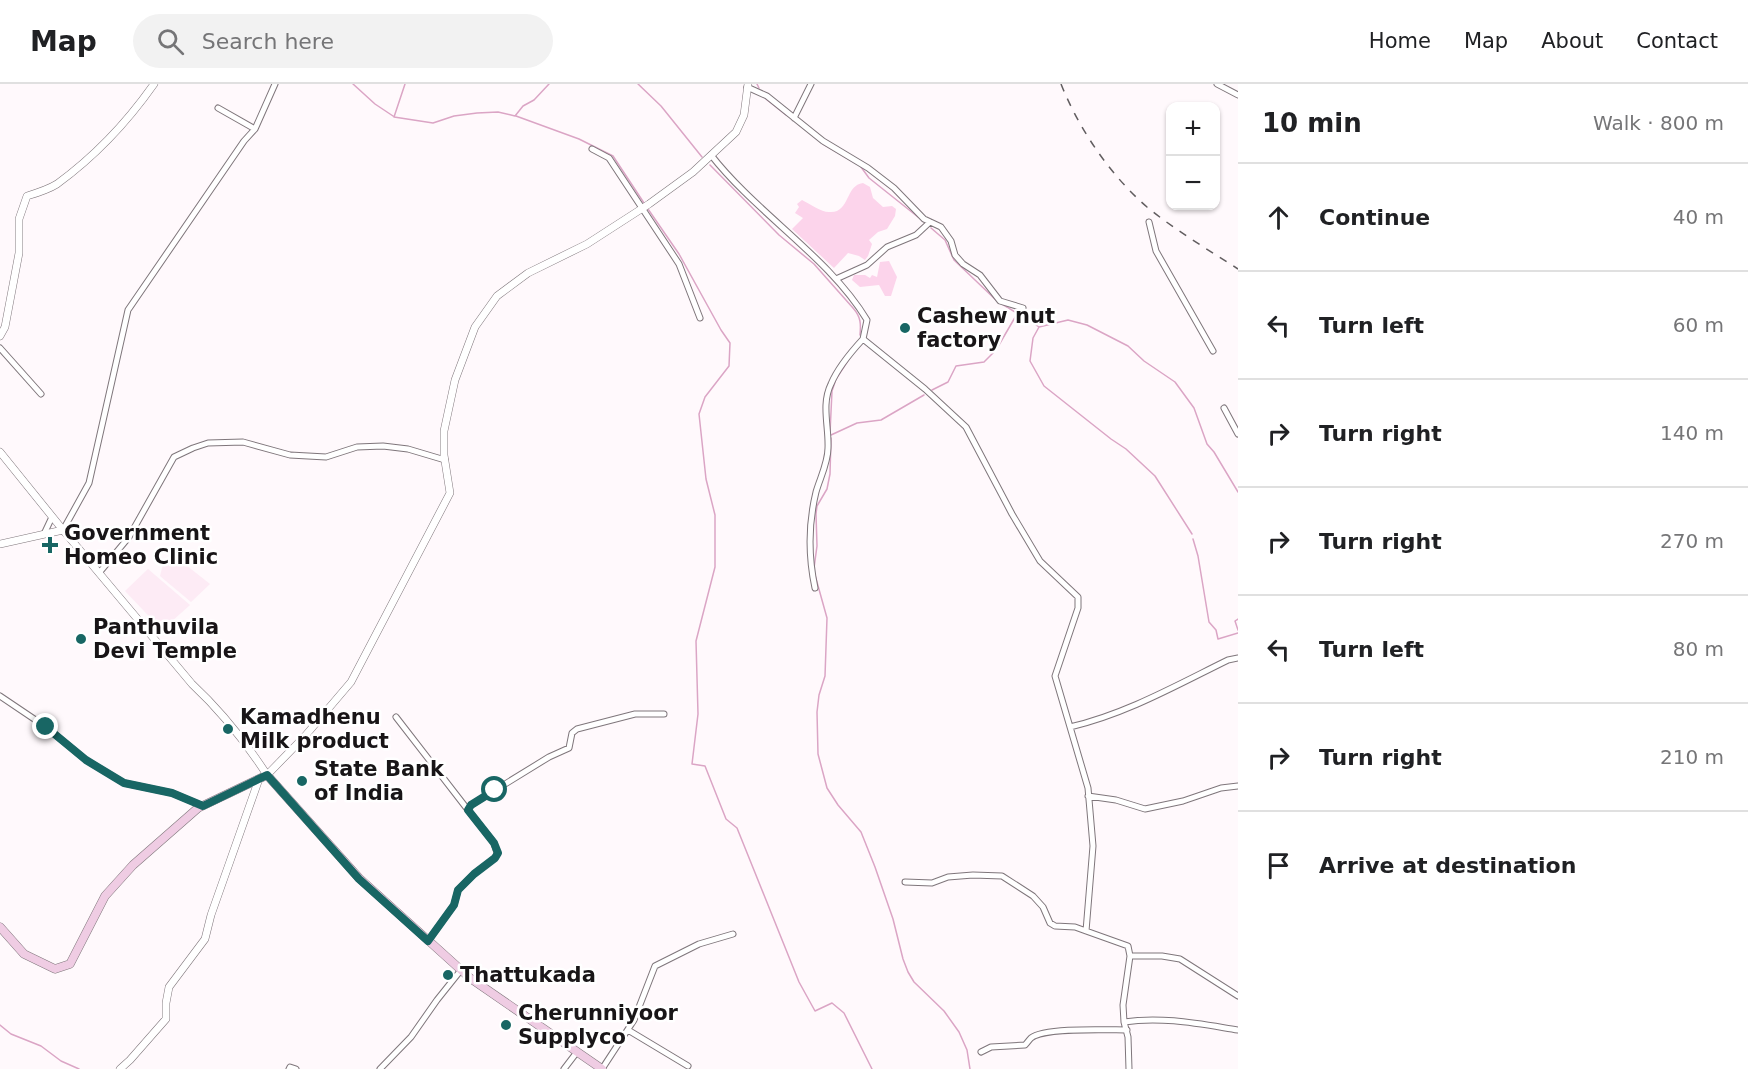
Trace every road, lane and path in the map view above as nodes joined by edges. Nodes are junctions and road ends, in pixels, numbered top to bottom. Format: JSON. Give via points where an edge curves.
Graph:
{"nodes":[{"id":1,"x":154,"y":84,"type":"edge"},
{"id":2,"x":274,"y":84,"type":"edge"},
{"id":3,"x":810,"y":84,"type":"edge"},
{"id":4,"x":1217,"y":84,"type":"edge"},
{"id":5,"x":748,"y":86,"type":"edge"},
{"id":6,"x":1238,"y":95,"type":"edge"},
{"id":7,"x":218,"y":108,"type":"dead end"},
{"id":8,"x":794,"y":118,"type":"junction"},
{"id":9,"x":255,"y":129,"type":"junction"},
{"id":10,"x":592,"y":149,"type":"dead end"},
{"id":11,"x":711,"y":155,"type":"junction"},
{"id":12,"x":642,"y":209,"type":"junction"},
{"id":13,"x":930,"y":222,"type":"junction"},
{"id":14,"x":1149,"y":222,"type":"dead end"},
{"id":15,"x":836,"y":279,"type":"junction"},
{"id":16,"x":1023,"y":308,"type":"dead end"},
{"id":17,"x":700,"y":318,"type":"dead end"},
{"id":18,"x":0,"y":336,"type":"edge"},
{"id":19,"x":863,"y":339,"type":"junction"},
{"id":20,"x":0,"y":348,"type":"edge"},
{"id":21,"x":1213,"y":351,"type":"dead end"},
{"id":22,"x":41,"y":394,"type":"dead end"},
{"id":23,"x":1224,"y":408,"type":"dead end"},
{"id":24,"x":1238,"y":434,"type":"edge"},
{"id":25,"x":0,"y":452,"type":"edge"},
{"id":26,"x":445,"y":460,"type":"junction"},
{"id":27,"x":52,"y":517,"type":"junction"},
{"id":28,"x":63,"y":530,"type":"junction"},
{"id":29,"x":44,"y":534,"type":"junction"},
{"id":30,"x":0,"y":544,"type":"edge"},
{"id":31,"x":99,"y":573,"type":"junction"},
{"id":32,"x":815,"y":588,"type":"dead end"},
{"id":33,"x":1238,"y":658,"type":"edge"},
{"id":34,"x":0,"y":696,"type":"edge"},
{"id":35,"x":664,"y":714,"type":"dead end"},
{"id":36,"x":396,"y":717,"type":"dead end"},
{"id":37,"x":1070,"y":727,"type":"junction"},
{"id":38,"x":263,"y":777,"type":"junction"},
{"id":39,"x":1238,"y":786,"type":"edge"},
{"id":40,"x":1089,"y":796,"type":"junction"},
{"id":41,"x":203,"y":806,"type":"junction"},
{"id":42,"x":468,"y":810,"type":"junction"},
{"id":43,"x":905,"y":882,"type":"dead end"},
{"id":44,"x":0,"y":927,"type":"edge"},
{"id":45,"x":1086,"y":931,"type":"junction"},
{"id":46,"x":733,"y":934,"type":"dead end"},
{"id":47,"x":428,"y":941,"type":"junction"},
{"id":48,"x":1130,"y":956,"type":"junction"},
{"id":49,"x":461,"y":970,"type":"junction"},
{"id":50,"x":1238,"y":996,"type":"edge"},
{"id":51,"x":1124,"y":1022,"type":"junction"},
{"id":52,"x":628,"y":1030,"type":"junction"},
{"id":53,"x":1127,"y":1030,"type":"junction"},
{"id":54,"x":1238,"y":1030,"type":"edge"},
{"id":55,"x":577,"y":1052,"type":"junction"},
{"id":56,"x":981,"y":1052,"type":"dead end"},
{"id":57,"x":688,"y":1066,"type":"dead end"},
{"id":58,"x":120,"y":1069,"type":"edge"},
{"id":59,"x":289,"y":1069,"type":"edge"},
{"id":60,"x":296,"y":1069,"type":"edge"},
{"id":61,"x":380,"y":1069,"type":"edge"},
{"id":62,"x":564,"y":1069,"type":"edge"},
{"id":63,"x":602,"y":1069,"type":"edge"},
{"id":64,"x":1129,"y":1069,"type":"edge"}],
"edges":[{"from":1,"to":18,"type":"street","via":[[136,109],[95,151],[56,185],[27,196],[19,219],[19,253]]},
{"from":2,"to":9,"type":"street"},
{"from":3,"to":8,"type":"street"},
{"from":4,"to":6,"type":"street"},
{"from":5,"to":8,"type":"street"},
{"from":5,"to":11,"type":"street","via":[[744,115],[736,132]]},
{"from":7,"to":9,"type":"street"},
{"from":8,"to":13,"type":"street","via":[[868,168]]},
{"from":9,"to":28,"type":"street","via":[[128,310],[89,483]]},
{"from":10,"to":12,"type":"street","via":[[609,158]]},
{"from":11,"to":12,"type":"street"},
{"from":11,"to":15,"type":"street","via":[[729,178]]},
{"from":12,"to":17,"type":"street","via":[[679,264]]},
{"from":12,"to":26,"type":"street","via":[[587,244],[528,273],[497,296],[475,327],[455,380],[444,431]]},
{"from":13,"to":15,"type":"street","via":[[916,236],[887,247],[867,265]]},
{"from":13,"to":16,"type":"street","via":[[945,231],[963,264],[980,276],[1000,300]]},
{"from":14,"to":21,"type":"street","via":[[1156,251]]},
{"from":15,"to":19,"type":"street","via":[[867,320]]},
{"from":19,"to":32,"type":"street","via":[[830,385],[826,402],[828,448],[809,531]]},
{"from":19,"to":37,"type":"street","via":[[966,427],[1040,561],[1078,597],[1078,608],[1055,676]]},
{"from":20,"to":22,"type":"street"},
{"from":23,"to":24,"type":"street"},
{"from":25,"to":27,"type":"street"},
{"from":26,"to":31,"type":"street","via":[[399,447],[357,447],[326,457],[290,455],[243,442],[208,443],[174,457],[129,537]]},
{"from":26,"to":38,"type":"street","via":[[450,493],[351,682]]},
{"from":27,"to":28,"type":"street"},
{"from":27,"to":29,"type":"street"},
{"from":28,"to":29,"type":"street"},
{"from":28,"to":31,"type":"street"},
{"from":29,"to":30,"type":"street"},
{"from":31,"to":38,"type":"street","via":[[244,739]]},
{"from":33,"to":37,"type":"street","via":[[1141,702]]},
{"from":34,"to":41,"type":"street","via":[[124,783],[172,793]]},
{"from":35,"to":42,"type":"street","via":[[635,714],[577,729],[572,733],[569,748],[513,778]]},
{"from":36,"to":42,"type":"street"},
{"from":37,"to":40,"type":"street"},
{"from":38,"to":41,"type":"main road"},
{"from":38,"to":47,"type":"main road","via":[[359,879]]},
{"from":38,"to":58,"type":"street","via":[[205,939],[170,987],[166,1019]]},
{"from":39,"to":40,"type":"street","via":[[1145,809]]},
{"from":40,"to":45,"type":"street","via":[[1093,846]]},
{"from":41,"to":44,"type":"main road","via":[[133,865],[105,896],[70,964],[55,969],[24,954]]},
{"from":42,"to":47,"type":"street","via":[[498,853],[458,890],[454,905]]},
{"from":43,"to":45,"type":"street","via":[[1002,876],[1033,896],[1050,923]]},
{"from":45,"to":48,"type":"street","via":[[1128,946]]},
{"from":46,"to":52,"type":"street","via":[[699,944],[655,966]]},
{"from":47,"to":49,"type":"main road"},
{"from":48,"to":50,"type":"street","via":[[1180,960]]},
{"from":48,"to":51,"type":"street"},
{"from":49,"to":55,"type":"main road"},
{"from":49,"to":61,"type":"street","via":[[406,1043]]},
{"from":51,"to":53,"type":"street"},
{"from":51,"to":54,"type":"street","via":[[1167,1020]]},
{"from":52,"to":57,"type":"street"},
{"from":52,"to":63,"type":"street"},
{"from":53,"to":56,"type":"street","via":[[1045,1033],[1025,1045],[991,1047]]},
{"from":53,"to":64,"type":"street"},
{"from":55,"to":62,"type":"street"},
{"from":55,"to":63,"type":"main road"},
{"from":59,"to":60,"type":"street"}]}
